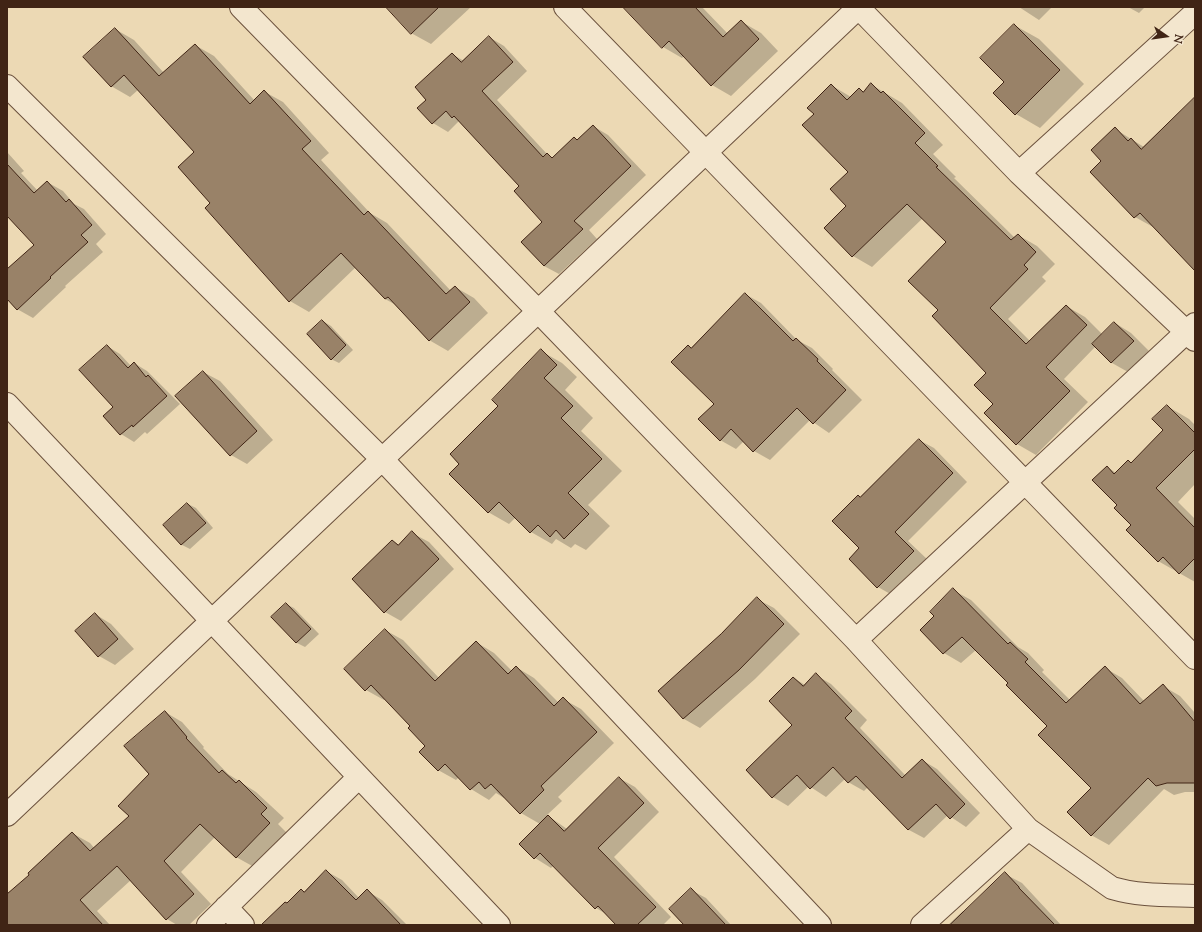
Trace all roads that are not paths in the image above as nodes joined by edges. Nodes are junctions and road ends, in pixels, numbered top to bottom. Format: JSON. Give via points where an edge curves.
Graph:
{"nodes":[{"id":1,"x":241,"y":7,"type":"edge"},
{"id":2,"x":565,"y":7,"type":"edge"},
{"id":3,"x":859,"y":7,"type":"edge"},
{"id":4,"x":1195,"y":12,"type":"edge"},
{"id":5,"x":7,"y":86,"type":"edge"},
{"id":6,"x":706,"y":152,"type":"junction"},
{"id":7,"x":1019,"y":173,"type":"junction"},
{"id":8,"x":538,"y":311,"type":"junction"},
{"id":9,"x":1192,"y":332,"type":"edge"},
{"id":10,"x":7,"y":404,"type":"edge"},
{"id":11,"x":382,"y":458,"type":"junction"},
{"id":12,"x":1024,"y":483,"type":"junction"},
{"id":13,"x":212,"y":621,"type":"junction"},
{"id":14,"x":856,"y":640,"type":"junction"},
{"id":15,"x":1195,"y":658,"type":"edge"},
{"id":16,"x":359,"y":777,"type":"junction"},
{"id":17,"x":7,"y":815,"type":"edge"},
{"id":18,"x":1028,"y":829,"type":"junction"},
{"id":19,"x":1195,"y":896,"type":"edge"},
{"id":20,"x":226,"y":907,"type":"junction"},
{"id":21,"x":208,"y":925,"type":"edge"},
{"id":22,"x":243,"y":925,"type":"edge"},
{"id":23,"x":500,"y":925,"type":"edge"},
{"id":24,"x":820,"y":925,"type":"edge"},
{"id":25,"x":922,"y":925,"type":"edge"}],
"edges":[{"from":1,"to":8,"type":"street"},
{"from":2,"to":6,"type":"street"},
{"from":3,"to":6,"type":"street"},
{"from":3,"to":7,"type":"street"},
{"from":4,"to":7,"type":"street"},
{"from":5,"to":11,"type":"street"},
{"from":6,"to":8,"type":"street"},
{"from":6,"to":12,"type":"street"},
{"from":7,"to":9,"type":"street"},
{"from":8,"to":11,"type":"street"},
{"from":8,"to":14,"type":"street"},
{"from":9,"to":12,"type":"street"},
{"from":10,"to":13,"type":"street"},
{"from":11,"to":13,"type":"street"},
{"from":11,"to":24,"type":"street"},
{"from":12,"to":14,"type":"street"},
{"from":12,"to":15,"type":"street"},
{"from":13,"to":16,"type":"street"},
{"from":13,"to":17,"type":"street"},
{"from":14,"to":18,"type":"street"},
{"from":16,"to":20,"type":"street"},
{"from":16,"to":23,"type":"street"},
{"from":18,"to":19,"type":"street","via":[[1112,888],[1126,893]]},
{"from":18,"to":25,"type":"street"},
{"from":20,"to":21,"type":"street"},
{"from":20,"to":22,"type":"street"}]}
